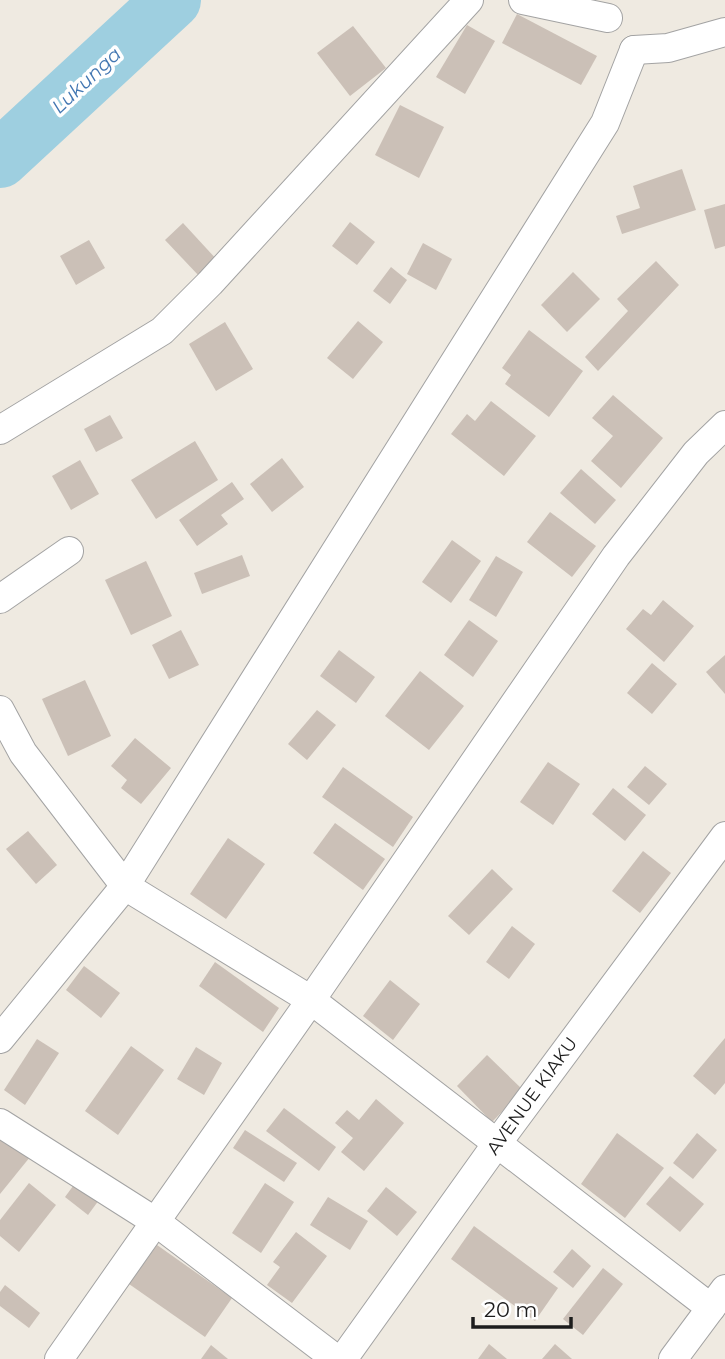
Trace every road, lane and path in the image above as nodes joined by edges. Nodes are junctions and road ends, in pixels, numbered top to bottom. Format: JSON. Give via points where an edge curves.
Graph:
{"nodes":[{"id":1,"x":469,"y":0,"type":"edge"},
{"id":2,"x":523,"y":0,"type":"edge"},
{"id":3,"x":608,"y":9,"type":"edge"},
{"id":4,"x":725,"y":32,"type":"edge"},
{"id":5,"x":634,"y":50,"type":"junction"},
{"id":6,"x":725,"y":425,"type":"edge"},
{"id":7,"x":0,"y":430,"type":"edge"},
{"id":8,"x":69,"y":551,"type":"dead end"},
{"id":9,"x":0,"y":599,"type":"edge"},
{"id":10,"x":0,"y":710,"type":"edge"},
{"id":11,"x":725,"y":836,"type":"edge"},
{"id":12,"x":125,"y":886,"type":"junction"},
{"id":13,"x":311,"y":1000,"type":"junction"},
{"id":14,"x":0,"y":1039,"type":"edge"},
{"id":15,"x":0,"y":1124,"type":"edge"},
{"id":16,"x":498,"y":1142,"type":"junction"},
{"id":17,"x":156,"y":1222,"type":"junction"},
{"id":18,"x":718,"y":1298,"type":"edge"},
{"id":19,"x":60,"y":1359,"type":"edge"},
{"id":20,"x":336,"y":1359,"type":"edge"},
{"id":21,"x":343,"y":1359,"type":"edge"},
{"id":22,"x":673,"y":1359,"type":"edge"}],
"edges":[{"from":1,"to":7,"type":"street","via":[[162,331]]},
{"from":2,"to":3,"type":"street"},
{"from":3,"to":5,"type":"street"},
{"from":4,"to":5,"type":"street","via":[[668,48]]},
{"from":5,"to":12,"type":"street","via":[[605,123]]},
{"from":6,"to":13,"type":"street","via":[[696,453],[616,556]]},
{"from":8,"to":9,"type":"street"},
{"from":10,"to":12,"type":"street","via":[[23,753]]},
{"from":11,"to":16,"type":"street","name":"AVENUE KIAKU"},
{"from":12,"to":13,"type":"street"},
{"from":12,"to":14,"type":"street"},
{"from":13,"to":16,"type":"street"},
{"from":13,"to":17,"type":"street"},
{"from":15,"to":17,"type":"street"},
{"from":16,"to":18,"type":"street"},
{"from":16,"to":21,"type":"street","name":"AVENUE KIAKU"},
{"from":17,"to":19,"type":"street"},
{"from":17,"to":20,"type":"street"},
{"from":18,"to":22,"type":"street"}]}
